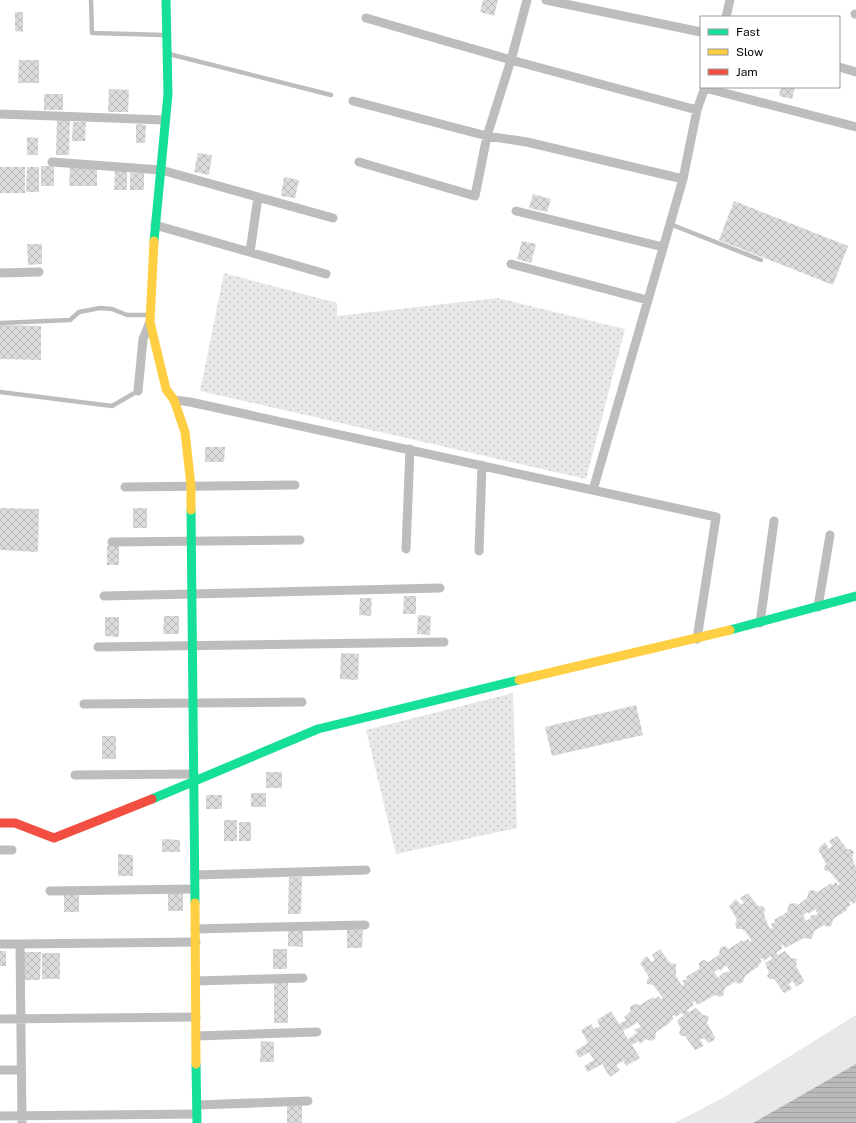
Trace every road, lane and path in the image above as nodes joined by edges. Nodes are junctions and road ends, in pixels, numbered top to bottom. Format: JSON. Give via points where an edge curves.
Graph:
{"nodes":[{"id":1,"x":91,"y":0,"type":"edge"},
{"id":2,"x":166,"y":0,"type":"edge"},
{"id":3,"x":527,"y":0,"type":"edge"},
{"id":4,"x":546,"y":0,"type":"edge"},
{"id":5,"x":730,"y":0,"type":"edge"},
{"id":6,"x":726,"y":16,"type":"edge"},
{"id":7,"x":366,"y":18,"type":"dead end"},
{"id":8,"x":700,"y":32,"type":"edge"},
{"id":9,"x":167,"y":35,"type":"junction"},
{"id":10,"x":168,"y":54,"type":"junction"},
{"id":11,"x":511,"y":60,"type":"junction"},
{"id":12,"x":840,"y":67,"type":"edge"},
{"id":13,"x":856,"y":72,"type":"edge"},
{"id":14,"x":705,"y":88,"type":"edge"},
{"id":15,"x":331,"y":95,"type":"dead end"},
{"id":16,"x":353,"y":101,"type":"dead end"},
{"id":17,"x":697,"y":110,"type":"junction"},
{"id":18,"x":0,"y":114,"type":"edge"},
{"id":19,"x":165,"y":120,"type":"junction"},
{"id":20,"x":856,"y":127,"type":"edge"},
{"id":21,"x":487,"y":136,"type":"junction"},
{"id":22,"x":52,"y":162,"type":"dead end"},
{"id":23,"x":359,"y":162,"type":"dead end"},
{"id":24,"x":161,"y":170,"type":"junction"},
{"id":25,"x":683,"y":179,"type":"junction"},
{"id":26,"x":258,"y":197,"type":"junction"},
{"id":27,"x":516,"y":211,"type":"dead end"},
{"id":28,"x":333,"y":218,"type":"dead end"},
{"id":29,"x":670,"y":224,"type":"junction"},
{"id":30,"x":155,"y":225,"type":"junction"},
{"id":31,"x":663,"y":247,"type":"junction"},
{"id":32,"x":250,"y":252,"type":"junction"},
{"id":33,"x":761,"y":260,"type":"dead end"},
{"id":34,"x":511,"y":264,"type":"dead end"},
{"id":35,"x":39,"y":272,"type":"dead end"},
{"id":36,"x":0,"y":273,"type":"edge"},
{"id":37,"x":326,"y":274,"type":"dead end"},
{"id":38,"x":647,"y":300,"type":"junction"},
{"id":39,"x":151,"y":319,"type":"junction"},
{"id":40,"x":1,"y":323,"type":"dead end"},
{"id":41,"x":138,"y":391,"type":"joint"},
{"id":42,"x":0,"y":392,"type":"edge"},
{"id":43,"x":174,"y":400,"type":"junction"},
{"id":44,"x":410,"y":449,"type":"junction"},
{"id":45,"x":482,"y":465,"type":"junction"},
{"id":46,"x":295,"y":485,"type":"dead end"},
{"id":47,"x":192,"y":486,"type":"junction"},
{"id":48,"x":125,"y":487,"type":"dead end"},
{"id":49,"x":594,"y":490,"type":"junction"},
{"id":50,"x":774,"y":521,"type":"dead end"},
{"id":51,"x":830,"y":536,"type":"dead end"},
{"id":52,"x":300,"y":540,"type":"dead end"},
{"id":53,"x":192,"y":541,"type":"junction"},
{"id":54,"x":112,"y":542,"type":"dead end"},
{"id":55,"x":406,"y":549,"type":"dead end"},
{"id":56,"x":479,"y":551,"type":"dead end"},
{"id":57,"x":440,"y":588,"type":"dead end"},
{"id":58,"x":192,"y":595,"type":"junction"},
{"id":59,"x":104,"y":596,"type":"dead end"},
{"id":60,"x":856,"y":596,"type":"edge"},
{"id":61,"x":818,"y":607,"type":"junction"},
{"id":62,"x":760,"y":623,"type":"junction"},
{"id":63,"x":697,"y":639,"type":"junction"},
{"id":64,"x":444,"y":642,"type":"dead end"},
{"id":65,"x":193,"y":646,"type":"junction"},
{"id":66,"x":98,"y":647,"type":"dead end"},
{"id":67,"x":302,"y":702,"type":"dead end"},
{"id":68,"x":194,"y":703,"type":"junction"},
{"id":69,"x":84,"y":704,"type":"dead end"},
{"id":70,"x":75,"y":775,"type":"dead end"},
{"id":71,"x":194,"y":778,"type":"junction"},
{"id":72,"x":0,"y":823,"type":"edge"},
{"id":73,"x":0,"y":850,"type":"edge"},
{"id":74,"x":12,"y":850,"type":"dead end"},
{"id":75,"x":366,"y":870,"type":"dead end"},
{"id":76,"x":195,"y":875,"type":"junction"},
{"id":77,"x":195,"y":889,"type":"junction"},
{"id":78,"x":50,"y":890,"type":"dead end"},
{"id":79,"x":365,"y":925,"type":"dead end"},
{"id":80,"x":195,"y":929,"type":"junction"},
{"id":81,"x":196,"y":942,"type":"junction"},
{"id":82,"x":0,"y":944,"type":"edge"},
{"id":83,"x":20,"y":944,"type":"junction"},
{"id":84,"x":303,"y":978,"type":"dead end"},
{"id":85,"x":196,"y":980,"type":"junction"},
{"id":86,"x":196,"y":1017,"type":"junction"},
{"id":87,"x":0,"y":1019,"type":"edge"},
{"id":88,"x":21,"y":1019,"type":"junction"},
{"id":89,"x":317,"y":1032,"type":"dead end"},
{"id":90,"x":196,"y":1036,"type":"junction"},
{"id":91,"x":0,"y":1070,"type":"edge"},
{"id":92,"x":21,"y":1070,"type":"junction"},
{"id":93,"x":308,"y":1101,"type":"dead end"},
{"id":94,"x":197,"y":1114,"type":"edge"},
{"id":95,"x":0,"y":1116,"type":"edge"},
{"id":96,"x":22,"y":1119,"type":"edge"}],
"edges":[{"from":1,"to":9,"type":"lane","via":[[92,33]]},
{"from":2,"to":9,"type":"street"},
{"from":3,"to":11,"type":"street"},
{"from":4,"to":8,"type":"street"},
{"from":5,"to":6,"type":"street"},
{"from":7,"to":11,"type":"street"},
{"from":9,"to":10,"type":"street"},
{"from":10,"to":15,"type":"lane"},
{"from":10,"to":19,"type":"street"},
{"from":11,"to":17,"type":"street"},
{"from":11,"to":21,"type":"street"},
{"from":12,"to":13,"type":"street"},
{"from":14,"to":17,"type":"street"},
{"from":14,"to":20,"type":"street"},
{"from":16,"to":21,"type":"street"},
{"from":17,"to":25,"type":"street"},
{"from":18,"to":19,"type":"street"},
{"from":19,"to":24,"type":"street"},
{"from":21,"to":23,"type":"street","via":[[475,196]]},
{"from":21,"to":25,"type":"street","via":[[527,142]]},
{"from":22,"to":24,"type":"street"},
{"from":24,"to":26,"type":"street"},
{"from":24,"to":30,"type":"street"},
{"from":25,"to":29,"type":"street"},
{"from":26,"to":28,"type":"street"},
{"from":26,"to":32,"type":"street"},
{"from":27,"to":31,"type":"street"},
{"from":29,"to":31,"type":"street"},
{"from":29,"to":33,"type":"lane"},
{"from":30,"to":32,"type":"street"},
{"from":30,"to":39,"type":"street"},
{"from":31,"to":38,"type":"street"},
{"from":32,"to":37,"type":"street"},
{"from":34,"to":38,"type":"street"},
{"from":35,"to":36,"type":"street"},
{"from":38,"to":49,"type":"street"},
{"from":39,"to":40,"type":"lane","via":[[127,316],[112,309],[100,308],[79,312],[70,320]]},
{"from":39,"to":41,"type":"street","via":[[143,339]]},
{"from":39,"to":43,"type":"street","via":[[162,376],[168,395]]},
{"from":41,"to":42,"type":"lane","via":[[112,406]]},
{"from":43,"to":44,"type":"street"},
{"from":43,"to":47,"type":"street","via":[[185,432]]},
{"from":44,"to":45,"type":"street"},
{"from":44,"to":55,"type":"street"},
{"from":45,"to":49,"type":"street"},
{"from":45,"to":56,"type":"street"},
{"from":46,"to":47,"type":"street"},
{"from":47,"to":48,"type":"street"},
{"from":47,"to":53,"type":"street"},
{"from":49,"to":63,"type":"street","via":[[716,517]]},
{"from":50,"to":62,"type":"street"},
{"from":51,"to":61,"type":"street"},
{"from":52,"to":53,"type":"street"},
{"from":53,"to":54,"type":"street"},
{"from":53,"to":58,"type":"street"},
{"from":57,"to":58,"type":"street"},
{"from":58,"to":59,"type":"street"},
{"from":58,"to":65,"type":"street"},
{"from":60,"to":61,"type":"street"},
{"from":61,"to":62,"type":"street"},
{"from":62,"to":63,"type":"street"},
{"from":63,"to":71,"type":"street","via":[[318,729]]},
{"from":64,"to":65,"type":"street"},
{"from":65,"to":66,"type":"street"},
{"from":65,"to":68,"type":"street"},
{"from":67,"to":68,"type":"street"},
{"from":68,"to":69,"type":"street"},
{"from":68,"to":71,"type":"street"},
{"from":70,"to":71,"type":"street"},
{"from":71,"to":72,"type":"street","via":[[54,838],[15,823]]},
{"from":71,"to":76,"type":"street"},
{"from":73,"to":74,"type":"street"},
{"from":75,"to":76,"type":"street"},
{"from":76,"to":77,"type":"street"},
{"from":77,"to":78,"type":"street"},
{"from":77,"to":80,"type":"street"},
{"from":79,"to":80,"type":"street"},
{"from":80,"to":81,"type":"street"},
{"from":81,"to":83,"type":"street"},
{"from":81,"to":85,"type":"street"},
{"from":82,"to":83,"type":"street"},
{"from":83,"to":88,"type":"street"},
{"from":84,"to":85,"type":"street"},
{"from":85,"to":86,"type":"street"},
{"from":86,"to":88,"type":"street"},
{"from":86,"to":90,"type":"street"},
{"from":87,"to":88,"type":"street"},
{"from":88,"to":92,"type":"street"},
{"from":89,"to":90,"type":"street"},
{"from":90,"to":94,"type":"street"},
{"from":91,"to":92,"type":"street"},
{"from":92,"to":96,"type":"street"},
{"from":93,"to":94,"type":"street"},
{"from":94,"to":96,"type":"street"},
{"from":95,"to":96,"type":"street"}]}
